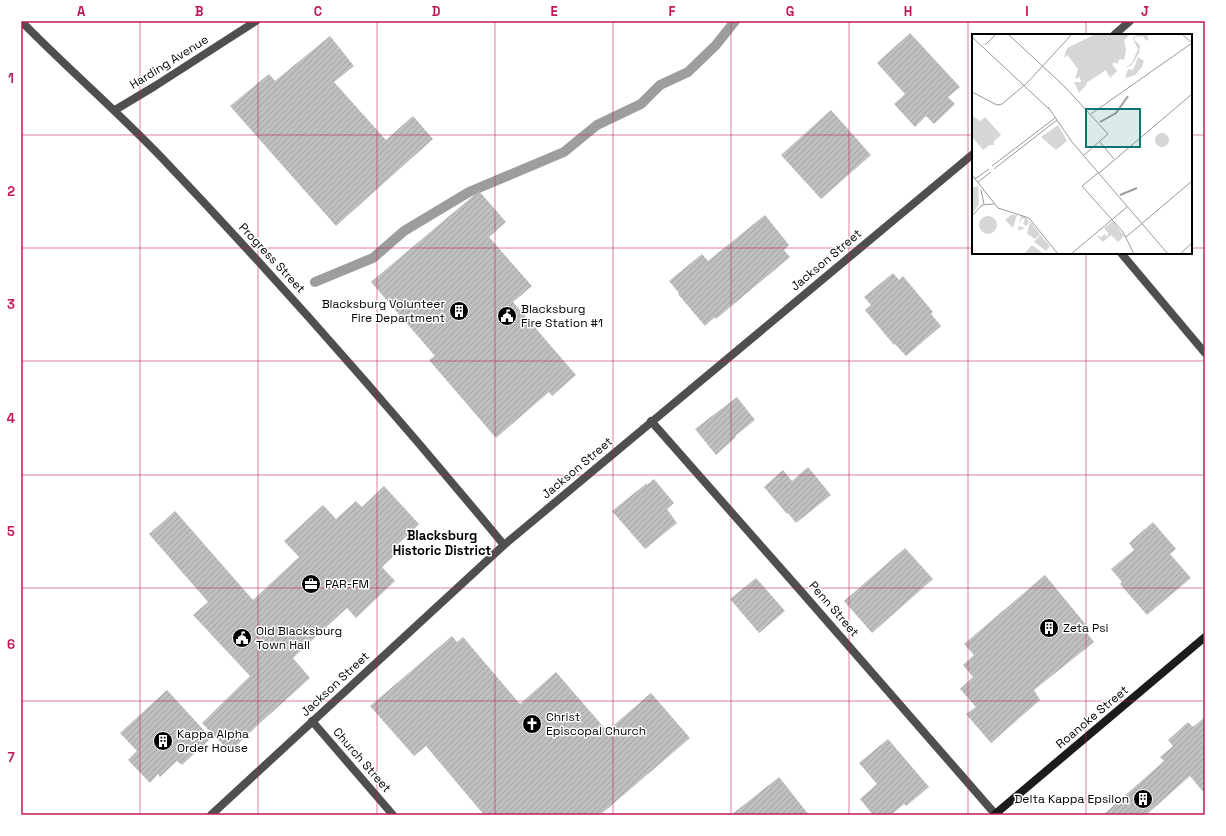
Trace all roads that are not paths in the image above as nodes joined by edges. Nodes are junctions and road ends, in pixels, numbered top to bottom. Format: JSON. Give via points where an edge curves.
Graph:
{"nodes":[{"id":1,"x":21,"y":21,"type":"edge"},
{"id":2,"x":256,"y":21,"type":"edge"},
{"id":3,"x":1130,"y":21,"type":"edge"},
{"id":4,"x":1115,"y":34,"type":"edge"},
{"id":5,"x":115,"y":110,"type":"junction"},
{"id":6,"x":972,"y":155,"type":"edge"},
{"id":7,"x":1123,"y":254,"type":"edge"},
{"id":8,"x":1205,"y":353,"type":"edge"},
{"id":9,"x":651,"y":421,"type":"junction"},
{"id":10,"x":504,"y":545,"type":"junction"},
{"id":11,"x":1205,"y":637,"type":"edge"},
{"id":12,"x":312,"y":721,"type":"junction"},
{"id":13,"x":211,"y":815,"type":"edge"},
{"id":14,"x":393,"y":815,"type":"edge"},
{"id":15,"x":995,"y":815,"type":"edge"}],
"edges":[{"from":1,"to":5,"type":"street","name":"Progress Street"},
{"from":2,"to":5,"type":"street","name":"Harding Avenue"},
{"from":3,"to":4,"type":"street"},
{"from":5,"to":10,"type":"street","name":"Progress Street","via":[[315,323]]},
{"from":6,"to":9,"type":"street","name":"Jackson Street"},
{"from":7,"to":8,"type":"street"},
{"from":9,"to":10,"type":"street","name":"Jackson Street"},
{"from":9,"to":15,"type":"street","name":"Penn Street","via":[[800,588]]},
{"from":10,"to":12,"type":"street","name":"Jackson Street"},
{"from":11,"to":15,"type":"main road","name":"Roanoke Street"},
{"from":12,"to":13,"type":"street","name":"Jackson Street"},
{"from":12,"to":14,"type":"street","name":"Church Street"}]}
